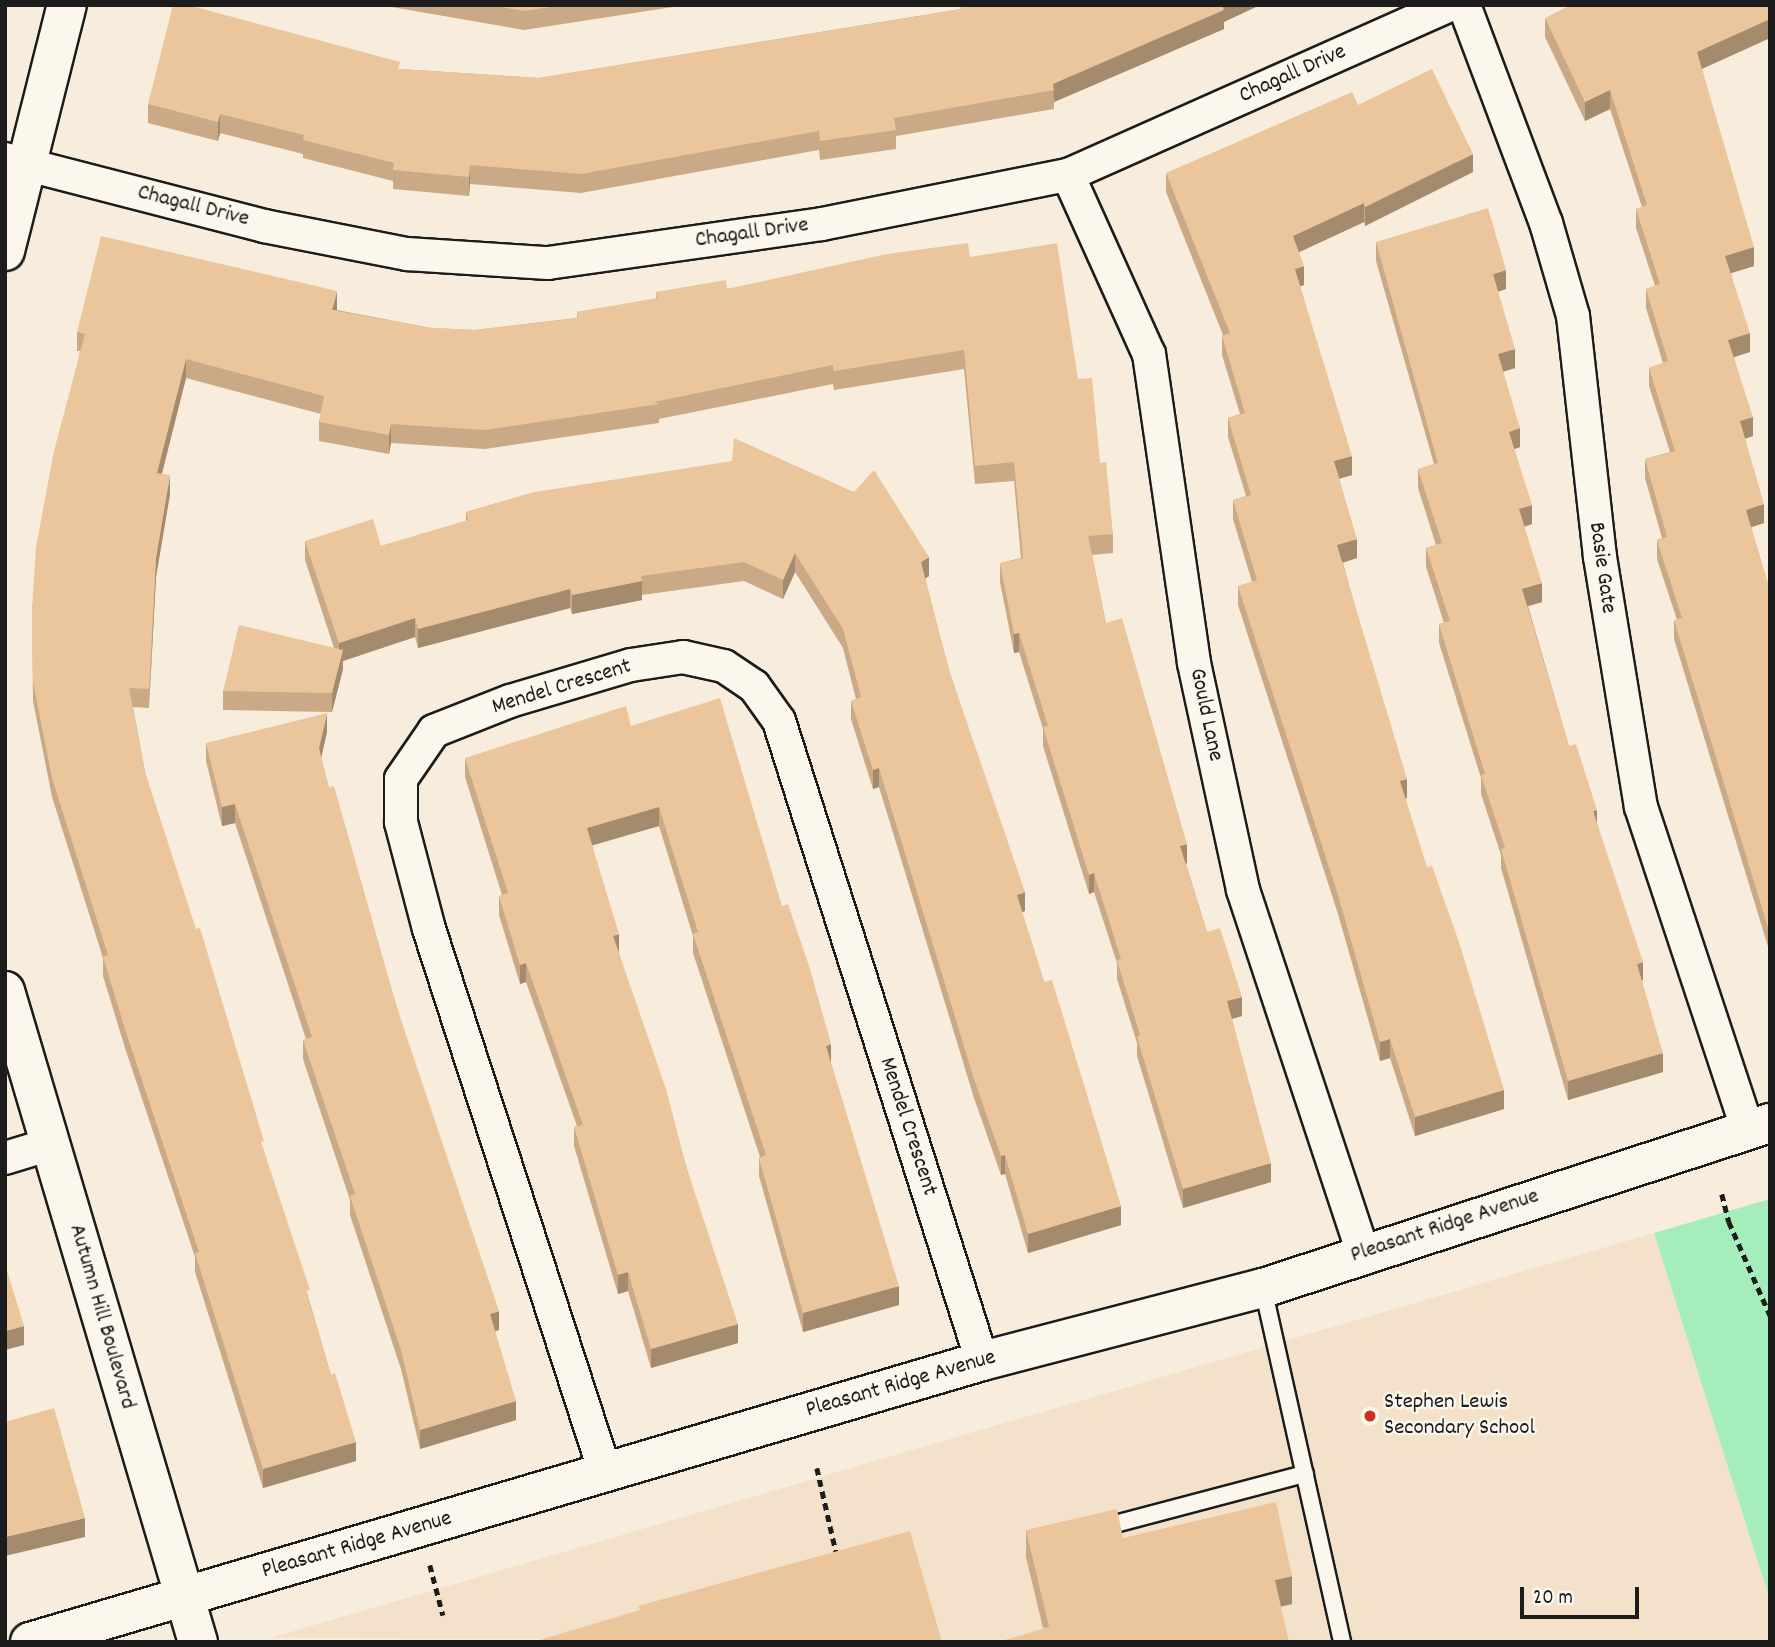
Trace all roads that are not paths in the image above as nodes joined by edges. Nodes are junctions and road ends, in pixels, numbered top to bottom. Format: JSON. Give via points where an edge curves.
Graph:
{"nodes":[{"id":1,"x":67,"y":5,"type":"edge"},
{"id":2,"x":1449,"y":5,"type":"edge"},
{"id":3,"x":1464,"y":5,"type":"edge"},
{"id":4,"x":16,"y":163,"type":"edge"},
{"id":5,"x":1068,"y":175,"type":"junction"},
{"id":6,"x":5,"y":251,"type":"edge"},
{"id":7,"x":5,"y":991,"type":"edge"},
{"id":8,"x":1759,"y":1127,"type":"edge"},
{"id":9,"x":51,"y":1144,"type":"junction"},
{"id":10,"x":5,"y":1158,"type":"edge"},
{"id":11,"x":1363,"y":1253,"type":"junction"},
{"id":12,"x":1263,"y":1288,"type":"junction"},
{"id":13,"x":982,"y":1361,"type":"junction"},
{"id":14,"x":605,"y":1472,"type":"junction"},
{"id":15,"x":1304,"y":1474,"type":"junction"},
{"id":16,"x":1080,"y":1533,"type":"edge"},
{"id":17,"x":187,"y":1595,"type":"junction"},
{"id":18,"x":30,"y":1642,"type":"edge"},
{"id":19,"x":198,"y":1642,"type":"edge"},
{"id":20,"x":1342,"y":1642,"type":"edge"}],
"edges":[{"from":1,"to":4,"type":"street"},
{"from":2,"to":5,"type":"street","name":"Chagall Drive"},
{"from":3,"to":8,"type":"street","name":"Basie Gate","via":[[1546,223],[1573,316],[1586,458],[1612,647],[1642,807]]},
{"from":4,"to":5,"type":"street","name":"Chagall Drive","via":[[264,226],[407,254],[548,263],[822,224]]},
{"from":4,"to":6,"type":"street"},
{"from":5,"to":11,"type":"street","name":"Gould Lane","via":[[1149,354],[1194,663],[1243,890]]},
{"from":7,"to":9,"type":"street","name":"Autumn Hill Boulevard"},
{"from":8,"to":11,"type":"street","name":"Pleasant Ridge Avenue"},
{"from":9,"to":10,"type":"street"},
{"from":9,"to":17,"type":"street","name":"Autumn Hill Boulevard","via":[[158,1513]]},
{"from":11,"to":12,"type":"street","name":"Pleasant Ridge Avenue"},
{"from":12,"to":13,"type":"street","name":"Pleasant Ridge Avenue"},
{"from":12,"to":15,"type":"lane"},
{"from":13,"to":14,"type":"street","name":"Pleasant Ridge Avenue"},
{"from":13,"to":14,"type":"street","name":"Mendel Crescent","via":[[779,721],[754,686],[724,666],[683,657],[631,665],[510,701],[434,731],[401,779],[401,822],[429,929]]},
{"from":14,"to":17,"type":"street","name":"Pleasant Ridge Avenue"},
{"from":15,"to":16,"type":"lane"},
{"from":15,"to":20,"type":"lane"},
{"from":17,"to":18,"type":"street","name":"Pleasant Ridge Avenue"},
{"from":17,"to":19,"type":"street","name":"Autumn Hill Boulevard"}]}
